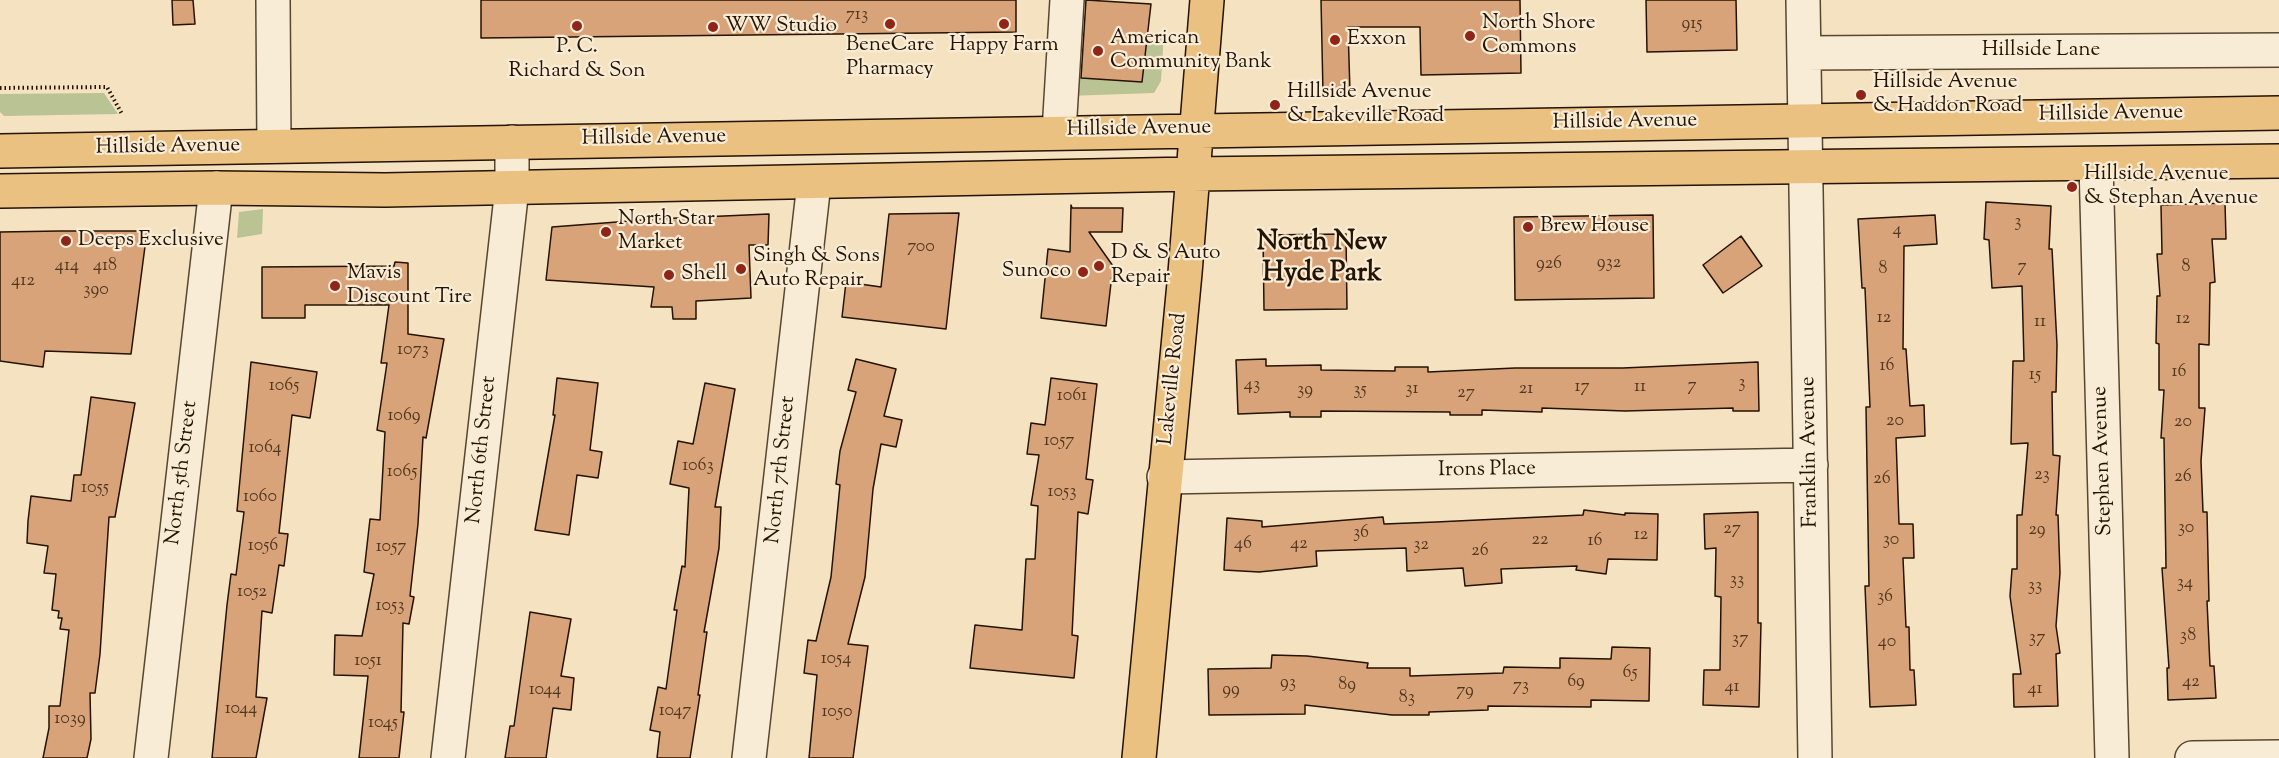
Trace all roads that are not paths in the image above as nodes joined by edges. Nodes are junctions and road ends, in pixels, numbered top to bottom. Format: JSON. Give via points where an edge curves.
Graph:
{"nodes":[{"id":1,"x":273,"y":0,"type":"edge"},
{"id":2,"x":1067,"y":0,"type":"edge"},
{"id":3,"x":1207,"y":0,"type":"edge"},
{"id":4,"x":1803,"y":0,"type":"edge"},
{"id":5,"x":2279,"y":50,"type":"edge"},
{"id":6,"x":1804,"y":53,"type":"junction"},
{"id":7,"x":2279,"y":113,"type":"edge"},
{"id":8,"x":1198,"y":129,"type":"junction"},
{"id":9,"x":1059,"y":132,"type":"junction"},
{"id":10,"x":512,"y":142,"type":"junction"},
{"id":11,"x":1806,"y":144,"type":"junction"},
{"id":12,"x":274,"y":146,"type":"junction"},
{"id":13,"x":0,"y":151,"type":"edge"},
{"id":14,"x":2279,"y":161,"type":"edge"},
{"id":15,"x":2096,"y":164,"type":"junction"},
{"id":16,"x":1192,"y":174,"type":"junction"},
{"id":17,"x":814,"y":183,"type":"junction"},
{"id":18,"x":216,"y":188,"type":"junction"},
{"id":19,"x":512,"y":188,"type":"junction"},
{"id":20,"x":0,"y":190,"type":"edge"},
{"id":21,"x":1811,"y":465,"type":"junction"},
{"id":22,"x":1164,"y":477,"type":"junction"},
{"id":23,"x":2279,"y":757,"type":"edge"},
{"id":24,"x":151,"y":758,"type":"edge"},
{"id":25,"x":448,"y":758,"type":"edge"},
{"id":26,"x":749,"y":758,"type":"edge"},
{"id":27,"x":1139,"y":758,"type":"edge"},
{"id":28,"x":1815,"y":758,"type":"edge"},
{"id":29,"x":2112,"y":758,"type":"edge"},
{"id":30,"x":2192,"y":758,"type":"edge"}],
"edges":[{"from":1,"to":12,"type":"street"},
{"from":2,"to":9,"type":"street"},
{"from":3,"to":8,"type":"main road","name":"Lakeville Road"},
{"from":4,"to":6,"type":"street","name":"Franklin Avenue"},
{"from":5,"to":6,"type":"street","name":"Hillside Lane"},
{"from":6,"to":11,"type":"street","name":"Franklin Avenue"},
{"from":7,"to":11,"type":"main road","name":"Hillside Avenue"},
{"from":8,"to":9,"type":"main road","name":"Hillside Avenue"},
{"from":8,"to":11,"type":"main road","name":"Hillside Avenue"},
{"from":8,"to":16,"type":"main road","name":"Lakeville Road"},
{"from":9,"to":10,"type":"main road","name":"Hillside Avenue"},
{"from":10,"to":12,"type":"main road","name":"Hillside Avenue"},
{"from":10,"to":19,"type":"street","name":"North 6th Street"},
{"from":11,"to":15,"type":"main road","name":"Hillside Avenue"},
{"from":11,"to":16,"type":"main road","name":"Hillside Avenue"},
{"from":11,"to":21,"type":"street","name":"Franklin Avenue"},
{"from":12,"to":13,"type":"main road","name":"Hillside Avenue"},
{"from":14,"to":15,"type":"main road","name":"Hillside Avenue"},
{"from":15,"to":29,"type":"street","name":"Stephen Avenue"},
{"from":16,"to":17,"type":"main road","name":"Hillside Avenue"},
{"from":16,"to":22,"type":"main road","name":"Lakeville Road"},
{"from":17,"to":19,"type":"main road","name":"Hillside Avenue"},
{"from":17,"to":26,"type":"street","name":"North 7th Street"},
{"from":18,"to":19,"type":"main road","name":"Hillside Avenue"},
{"from":18,"to":20,"type":"main road","name":"Hillside Avenue"},
{"from":18,"to":24,"type":"street","name":"North 5th Street"},
{"from":19,"to":25,"type":"street","name":"North 6th Street"},
{"from":21,"to":22,"type":"street","name":"Irons Place"},
{"from":21,"to":28,"type":"street","name":"Franklin Avenue"},
{"from":22,"to":27,"type":"main road","name":"Lakeville Road"},
{"from":23,"to":30,"type":"street"}]}
